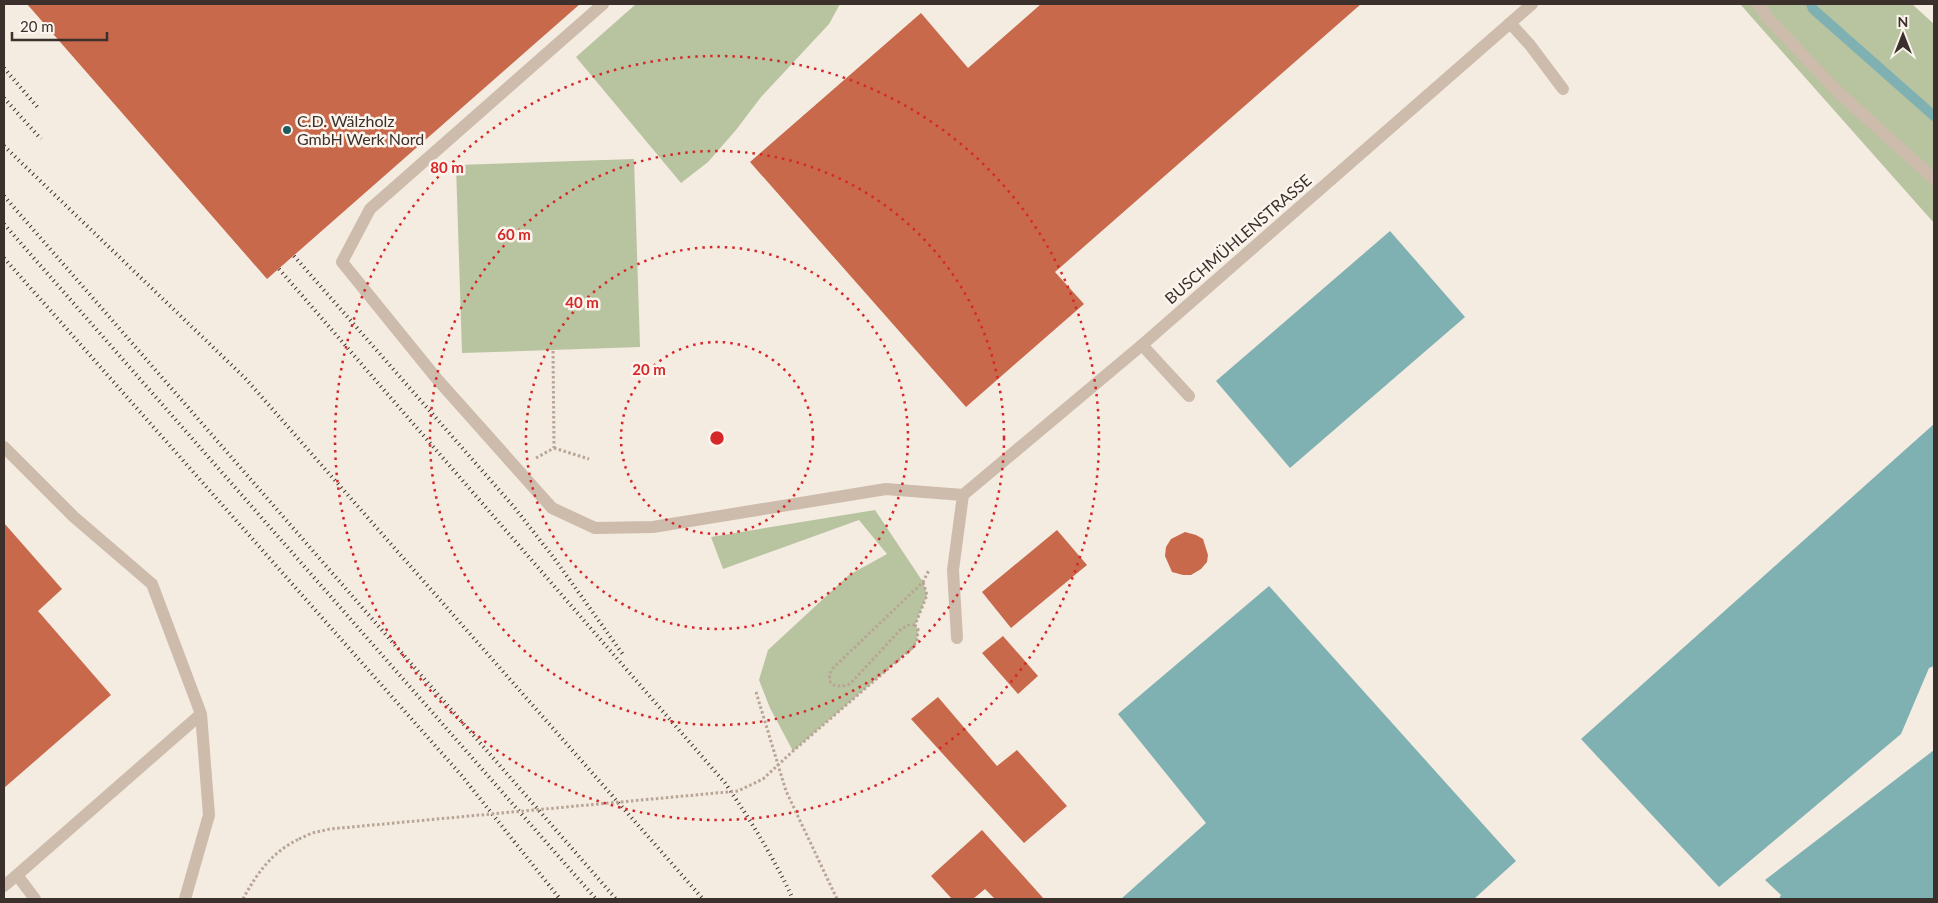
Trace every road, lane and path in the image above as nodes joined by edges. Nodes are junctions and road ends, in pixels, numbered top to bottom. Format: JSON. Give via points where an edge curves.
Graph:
{"nodes":[{"id":1,"x":603,"y":4,"type":"edge"},
{"id":2,"x":1532,"y":4,"type":"edge"},
{"id":3,"x":1758,"y":4,"type":"edge"},
{"id":4,"x":1510,"y":23,"type":"junction"},
{"id":5,"x":1563,"y":89,"type":"dead end"},
{"id":6,"x":1934,"y":179,"type":"edge"},
{"id":7,"x":1142,"y":345,"type":"junction"},
{"id":8,"x":553,"y":350,"type":"dead end"},
{"id":9,"x":1189,"y":396,"type":"dead end"},
{"id":10,"x":4,"y":447,"type":"edge"},
{"id":11,"x":554,"y":448,"type":"junction"},
{"id":12,"x":589,"y":459,"type":"dead end"},
{"id":13,"x":517,"y":469,"type":"junction"},
{"id":14,"x":963,"y":495,"type":"junction"},
{"id":15,"x":915,"y":626,"type":"junction"},
{"id":16,"x":957,"y":638,"type":"dead end"},
{"id":17,"x":756,"y":692,"type":"dead end"},
{"id":18,"x":201,"y":714,"type":"junction"},
{"id":19,"x":17,"y":875,"type":"junction"},
{"id":20,"x":4,"y":886,"type":"edge"},
{"id":21,"x":35,"y":899,"type":"edge"},
{"id":22,"x":185,"y":899,"type":"edge"},
{"id":23,"x":243,"y":899,"type":"edge"},
{"id":24,"x":837,"y":899,"type":"edge"}],
"edges":[{"from":1,"to":13,"type":"street","via":[[370,209],[342,262],[437,379]]},
{"from":2,"to":4,"type":"street","name":"BUSCHMÜHLENSTRASSE"},
{"from":3,"to":6,"type":"street","via":[[1837,90]]},
{"from":4,"to":5,"type":"street"},
{"from":4,"to":7,"type":"street","name":"BUSCHMÜHLENSTRASSE"},
{"from":7,"to":9,"type":"street"},
{"from":7,"to":14,"type":"street","name":"BUSCHMÜHLENSTRASSE"},
{"from":8,"to":11,"type":"path"},
{"from":10,"to":18,"type":"street","via":[[74,517],[152,584]]},
{"from":11,"to":12,"type":"path"},
{"from":11,"to":13,"type":"path"},
{"from":13,"to":14,"type":"street","via":[[552,508],[595,528],[653,527],[886,489]]},
{"from":14,"to":16,"type":"street","via":[[953,570]]},
{"from":15,"to":15,"type":"path","via":[[927,595],[923,582],[832,669],[831,683],[835,687],[850,684],[901,629]]},
{"from":15,"to":23,"type":"path","bridge":true,"via":[[918,629],[917,641],[911,649],[763,779],[738,791],[330,829],[284,846],[269,859]]},
{"from":17,"to":24,"type":"path","via":[[786,791]]},
{"from":18,"to":19,"type":"street"},
{"from":18,"to":22,"type":"street","via":[[209,815]]},
{"from":19,"to":20,"type":"street"},
{"from":19,"to":21,"type":"street"}]}
